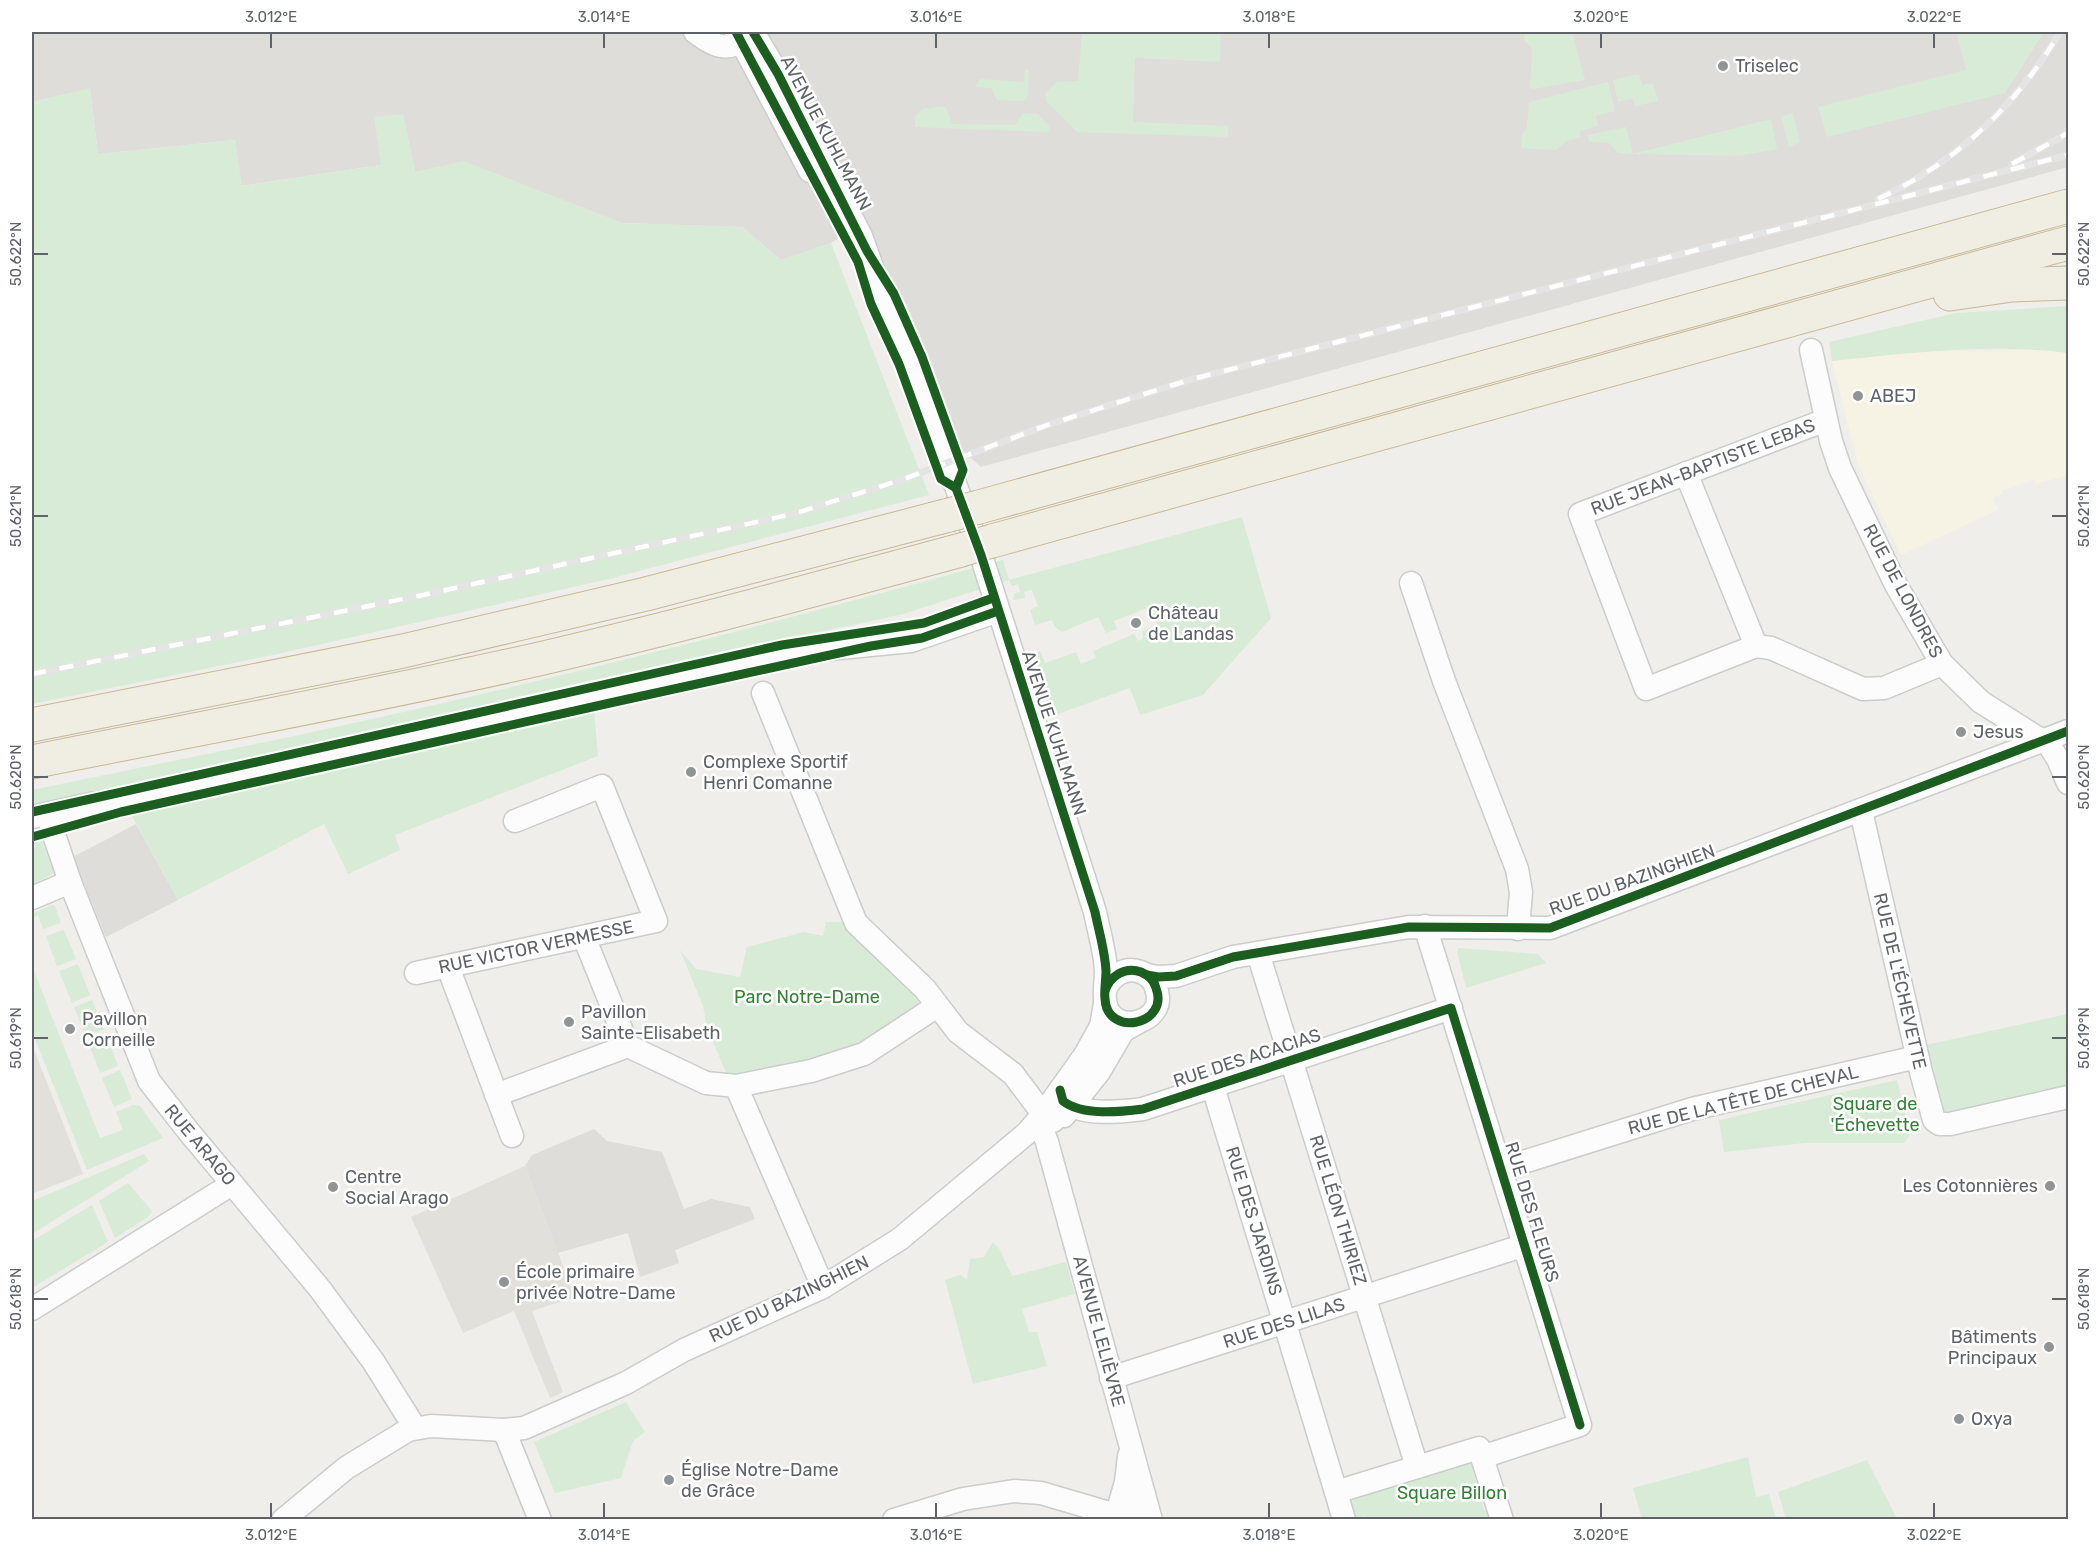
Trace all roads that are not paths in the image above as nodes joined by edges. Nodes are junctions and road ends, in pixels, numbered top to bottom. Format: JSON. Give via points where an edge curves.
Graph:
{"nodes":[{"id":1,"x":694,"y":32,"type":"edge"},
{"id":2,"x":746,"y":36,"type":"edge"},
{"id":3,"x":2068,"y":206,"type":"edge"},
{"id":4,"x":2068,"y":243,"type":"edge"},
{"id":5,"x":2068,"y":283,"type":"edge"},
{"id":6,"x":1854,"y":308,"type":"junction"},
{"id":7,"x":1810,"y":350,"type":"dead end"},
{"id":8,"x":1826,"y":420,"type":"junction"},
{"id":9,"x":1686,"y":473,"type":"junction"},
{"id":10,"x":979,"y":552,"type":"junction"},
{"id":11,"x":1412,"y":584,"type":"dead end"},
{"id":12,"x":995,"y":604,"type":"junction"},
{"id":13,"x":1756,"y":646,"type":"junction"},
{"id":14,"x":1942,"y":664,"type":"junction"},
{"id":15,"x":763,"y":693,"type":"dead end"},
{"id":16,"x":32,"y":725,"type":"edge"},
{"id":17,"x":2068,"y":731,"type":"edge"},
{"id":18,"x":2040,"y":740,"type":"junction"},
{"id":19,"x":32,"y":762,"type":"edge"},
{"id":20,"x":2068,"y":783,"type":"edge"},
{"id":21,"x":1861,"y":811,"type":"junction"},
{"id":22,"x":515,"y":821,"type":"dead end"},
{"id":23,"x":38,"y":824,"type":"edge"},
{"id":24,"x":69,"y":882,"type":"junction"},
{"id":25,"x":32,"y":898,"type":"edge"},
{"id":26,"x":1095,"y":912,"type":"junction"},
{"id":27,"x":1425,"y":926,"type":"junction"},
{"id":28,"x":1518,"y":929,"type":"junction"},
{"id":29,"x":584,"y":937,"type":"junction"},
{"id":30,"x":1258,"y":953,"type":"junction"},
{"id":31,"x":448,"y":966,"type":"junction"},
{"id":32,"x":416,"y":973,"type":"dead end"},
{"id":33,"x":1141,"y":973,"type":"junction"},
{"id":34,"x":1105,"y":998,"type":"junction"},
{"id":35,"x":937,"y":1006,"type":"junction"},
{"id":36,"x":1156,"y":1007,"type":"junction"},
{"id":37,"x":1450,"y":1008,"type":"junction"},
{"id":38,"x":1137,"y":1023,"type":"junction"},
{"id":39,"x":628,"y":1046,"type":"junction"},
{"id":40,"x":1917,"y":1058,"type":"junction"},
{"id":41,"x":1292,"y":1060,"type":"junction"},
{"id":42,"x":736,"y":1086,"type":"junction"},
{"id":43,"x":1213,"y":1087,"type":"junction"},
{"id":44,"x":496,"y":1095,"type":"junction"},
{"id":45,"x":2068,"y":1097,"type":"edge"},
{"id":46,"x":1066,"y":1098,"type":"junction"},
{"id":47,"x":1049,"y":1127,"type":"junction"},
{"id":48,"x":512,"y":1136,"type":"dead end"},
{"id":49,"x":1501,"y":1169,"type":"junction"},
{"id":50,"x":232,"y":1184,"type":"junction"},
{"id":51,"x":1525,"y":1245,"type":"junction"},
{"id":52,"x":823,"y":1287,"type":"junction"},
{"id":53,"x":1365,"y":1297,"type":"junction"},
{"id":54,"x":32,"y":1309,"type":"edge"},
{"id":55,"x":1285,"y":1322,"type":"junction"},
{"id":56,"x":1111,"y":1378,"type":"junction"},
{"id":57,"x":415,"y":1428,"type":"junction"},
{"id":58,"x":504,"y":1430,"type":"junction"},
{"id":59,"x":1126,"y":1431,"type":"junction"},
{"id":60,"x":1482,"y":1457,"type":"junction"},
{"id":61,"x":1418,"y":1467,"type":"junction"},
{"id":62,"x":1336,"y":1492,"type":"junction"},
{"id":63,"x":1144,"y":1495,"type":"junction"},
{"id":64,"x":1116,"y":1517,"type":"edge"},
{"id":65,"x":283,"y":1520,"type":"edge"},
{"id":66,"x":540,"y":1520,"type":"edge"},
{"id":67,"x":894,"y":1520,"type":"edge"},
{"id":68,"x":1151,"y":1520,"type":"edge"},
{"id":69,"x":1344,"y":1520,"type":"edge"},
{"id":70,"x":1502,"y":1520,"type":"edge"}],
"edges":[{"from":1,"to":2,"type":"street","name":"AVENUE KUHLMANN","via":[[722,48]]},
{"from":2,"to":10,"type":"street","name":"AVENUE KUHLMANN","via":[[858,262],[888,311],[917,378]]},
{"from":3,"to":16,"type":"highway","via":[[964,511],[646,594],[392,653]]},
{"from":4,"to":6,"type":"highway"},
{"from":5,"to":6,"type":"highway","via":[[2012,285]]},
{"from":6,"to":10,"type":"highway","via":[[1565,382]]},
{"from":7,"to":8,"type":"street","name":"RUE DE LONDRES"},
{"from":8,"to":9,"type":"street","name":"RUE JEAN-BAPTISTE LEBAS"},
{"from":8,"to":14,"type":"street","name":"RUE DE LONDRES","via":[[1835,454],[1896,585]]},
{"from":9,"to":13,"type":"street"},
{"from":9,"to":13,"type":"street","name":"RUE JEAN-BAPTISTE LEBAS","via":[[1580,514],[1647,688]]},
{"from":10,"to":12,"type":"street","name":"AVENUE KUHLMANN"},
{"from":10,"to":19,"type":"highway","via":[[540,658],[341,702]]},
{"from":11,"to":28,"type":"street","via":[[1444,681],[1517,868],[1521,892]]},
{"from":12,"to":23,"type":"street","via":[[807,650],[129,800]]},
{"from":12,"to":26,"type":"street","name":"AVENUE KUHLMANN"},
{"from":13,"to":14,"type":"street","via":[[1771,648],[1863,689],[1884,688]]},
{"from":14,"to":18,"type":"street","name":"RUE DE LONDRES","via":[[1981,702]]},
{"from":15,"to":35,"type":"street","via":[[856,923],[925,989]]},
{"from":17,"to":18,"type":"street","name":"RUE DU BAZINGHIEN"},
{"from":18,"to":20,"type":"street","name":"RUE DE LONDRES","via":[[2058,759]]},
{"from":18,"to":21,"type":"street","name":"RUE DU BAZINGHIEN"},
{"from":21,"to":28,"type":"street","name":"RUE DU BAZINGHIEN","via":[[1571,922],[1550,928]]},
{"from":21,"to":40,"type":"street","name":"RUE DE L'ÉCHEVETTE"},
{"from":22,"to":29,"type":"street","name":"RUE VICTOR VERMESSE","via":[[602,786],[656,921]]},
{"from":23,"to":24,"type":"street","name":"RUE ARAGO"},
{"from":24,"to":25,"type":"street"},
{"from":24,"to":50,"type":"street","name":"RUE ARAGO","via":[[149,1081]]},
{"from":26,"to":33,"type":"street","name":"AVENUE KUHLMANN","via":[[1119,960]]},
{"from":26,"to":34,"type":"street","name":"AVENUE KUHLMANN","via":[[1105,962]]},
{"from":27,"to":28,"type":"street","name":"RUE DU BAZINGHIEN"},
{"from":27,"to":30,"type":"street","name":"RUE DU BAZINGHIEN"},
{"from":27,"to":37,"type":"street","name":"RUE DES FLEURS"},
{"from":29,"to":31,"type":"street","name":"RUE VICTOR VERMESSE"},
{"from":29,"to":39,"type":"street"},
{"from":30,"to":33,"type":"street","name":"RUE DU BAZINGHIEN","via":[[1176,976],[1158,978]]},
{"from":30,"to":36,"type":"street","name":"RUE DU BAZINGHIEN","via":[[1203,977]]},
{"from":30,"to":41,"type":"street","name":"RUE LÉON THIRIEZ"},
{"from":31,"to":32,"type":"street","name":"RUE VICTOR VERMESSE"},
{"from":31,"to":44,"type":"street"},
{"from":33,"to":34,"type":"street","via":[[1122,972],[1114,976]]},
{"from":33,"to":36,"type":"street","via":[[1157,989]]},
{"from":34,"to":38,"type":"street","via":[[1109,1012],[1119,1021]]},
{"from":34,"to":46,"type":"street","name":"RUE DU BAZINGHIEN","via":[[1101,1026]]},
{"from":35,"to":42,"type":"street","via":[[864,1054],[811,1071]]},
{"from":35,"to":47,"type":"street","via":[[965,1039],[1013,1074]]},
{"from":36,"to":38,"type":"street","via":[[1149,1017]]},
{"from":37,"to":41,"type":"street","name":"RUE DES ACACIAS"},
{"from":37,"to":49,"type":"street","name":"RUE DES FLEURS"},
{"from":38,"to":46,"type":"street","name":"RUE DU BAZINGHIEN","via":[[1123,1031],[1099,1072]]},
{"from":39,"to":42,"type":"street","via":[[706,1083]]},
{"from":39,"to":44,"type":"street"},
{"from":40,"to":45,"type":"street","name":"RUE DE L'ÉCHEVETTE","via":[[1932,1115],[1939,1124]]},
{"from":40,"to":49,"type":"street","name":"RUE DE LA TÊTE DE CHEVAL","via":[[1672,1114]]},
{"from":41,"to":43,"type":"street","name":"RUE DES ACACIAS"},
{"from":41,"to":53,"type":"street","name":"RUE LÉON THIRIEZ"},
{"from":42,"to":52,"type":"street"},
{"from":43,"to":46,"type":"street","name":"RUE DES ACACIAS","via":[[1134,1110]]},
{"from":43,"to":55,"type":"street","name":"RUE DES JARDINS"},
{"from":44,"to":48,"type":"street"},
{"from":46,"to":47,"type":"street","name":"RUE DU BAZINGHIEN"},
{"from":47,"to":52,"type":"street","name":"RUE DU BAZINGHIEN","via":[[1027,1133],[878,1255]]},
{"from":47,"to":56,"type":"street","name":"AVENUE LELIÈVRE"},
{"from":49,"to":51,"type":"street","name":"RUE DES FLEURS"},
{"from":50,"to":54,"type":"street"},
{"from":50,"to":57,"type":"street","name":"RUE ARAGO","via":[[320,1289],[373,1361]]},
{"from":51,"to":53,"type":"street","name":"RUE DES LILAS"},
{"from":51,"to":60,"type":"street","name":"RUE DES FLEURS","via":[[1580,1425]]},
{"from":52,"to":58,"type":"street","name":"RUE DU BAZINGHIEN","via":[[684,1350],[626,1383],[524,1428]]},
{"from":53,"to":55,"type":"street","name":"RUE DES LILAS"},
{"from":53,"to":61,"type":"street","name":"RUE LÉON THIRIEZ"},
{"from":55,"to":56,"type":"street","name":"RUE DES LILAS"},
{"from":55,"to":62,"type":"street","name":"RUE DES JARDINS"},
{"from":56,"to":59,"type":"street","name":"AVENUE LELIÈVRE"},
{"from":57,"to":58,"type":"street","name":"RUE DU BAZINGHIEN"},
{"from":57,"to":65,"type":"street","via":[[400,1433],[346,1468]]},
{"from":58,"to":66,"type":"street"},
{"from":59,"to":63,"type":"street","name":"AVENUE LELIÈVRE"},
{"from":59,"to":64,"type":"street","via":[[1129,1462]]},
{"from":60,"to":61,"type":"street","via":[[1479,1448]]},
{"from":60,"to":70,"type":"street"},
{"from":61,"to":62,"type":"street"},
{"from":62,"to":69,"type":"street"},
{"from":63,"to":64,"type":"street","via":[[1137,1508]]},
{"from":63,"to":68,"type":"street","name":"AVENUE LELIÈVRE"},
{"from":64,"to":67,"type":"street","via":[[1041,1493],[1014,1491],[963,1499]]}]}
